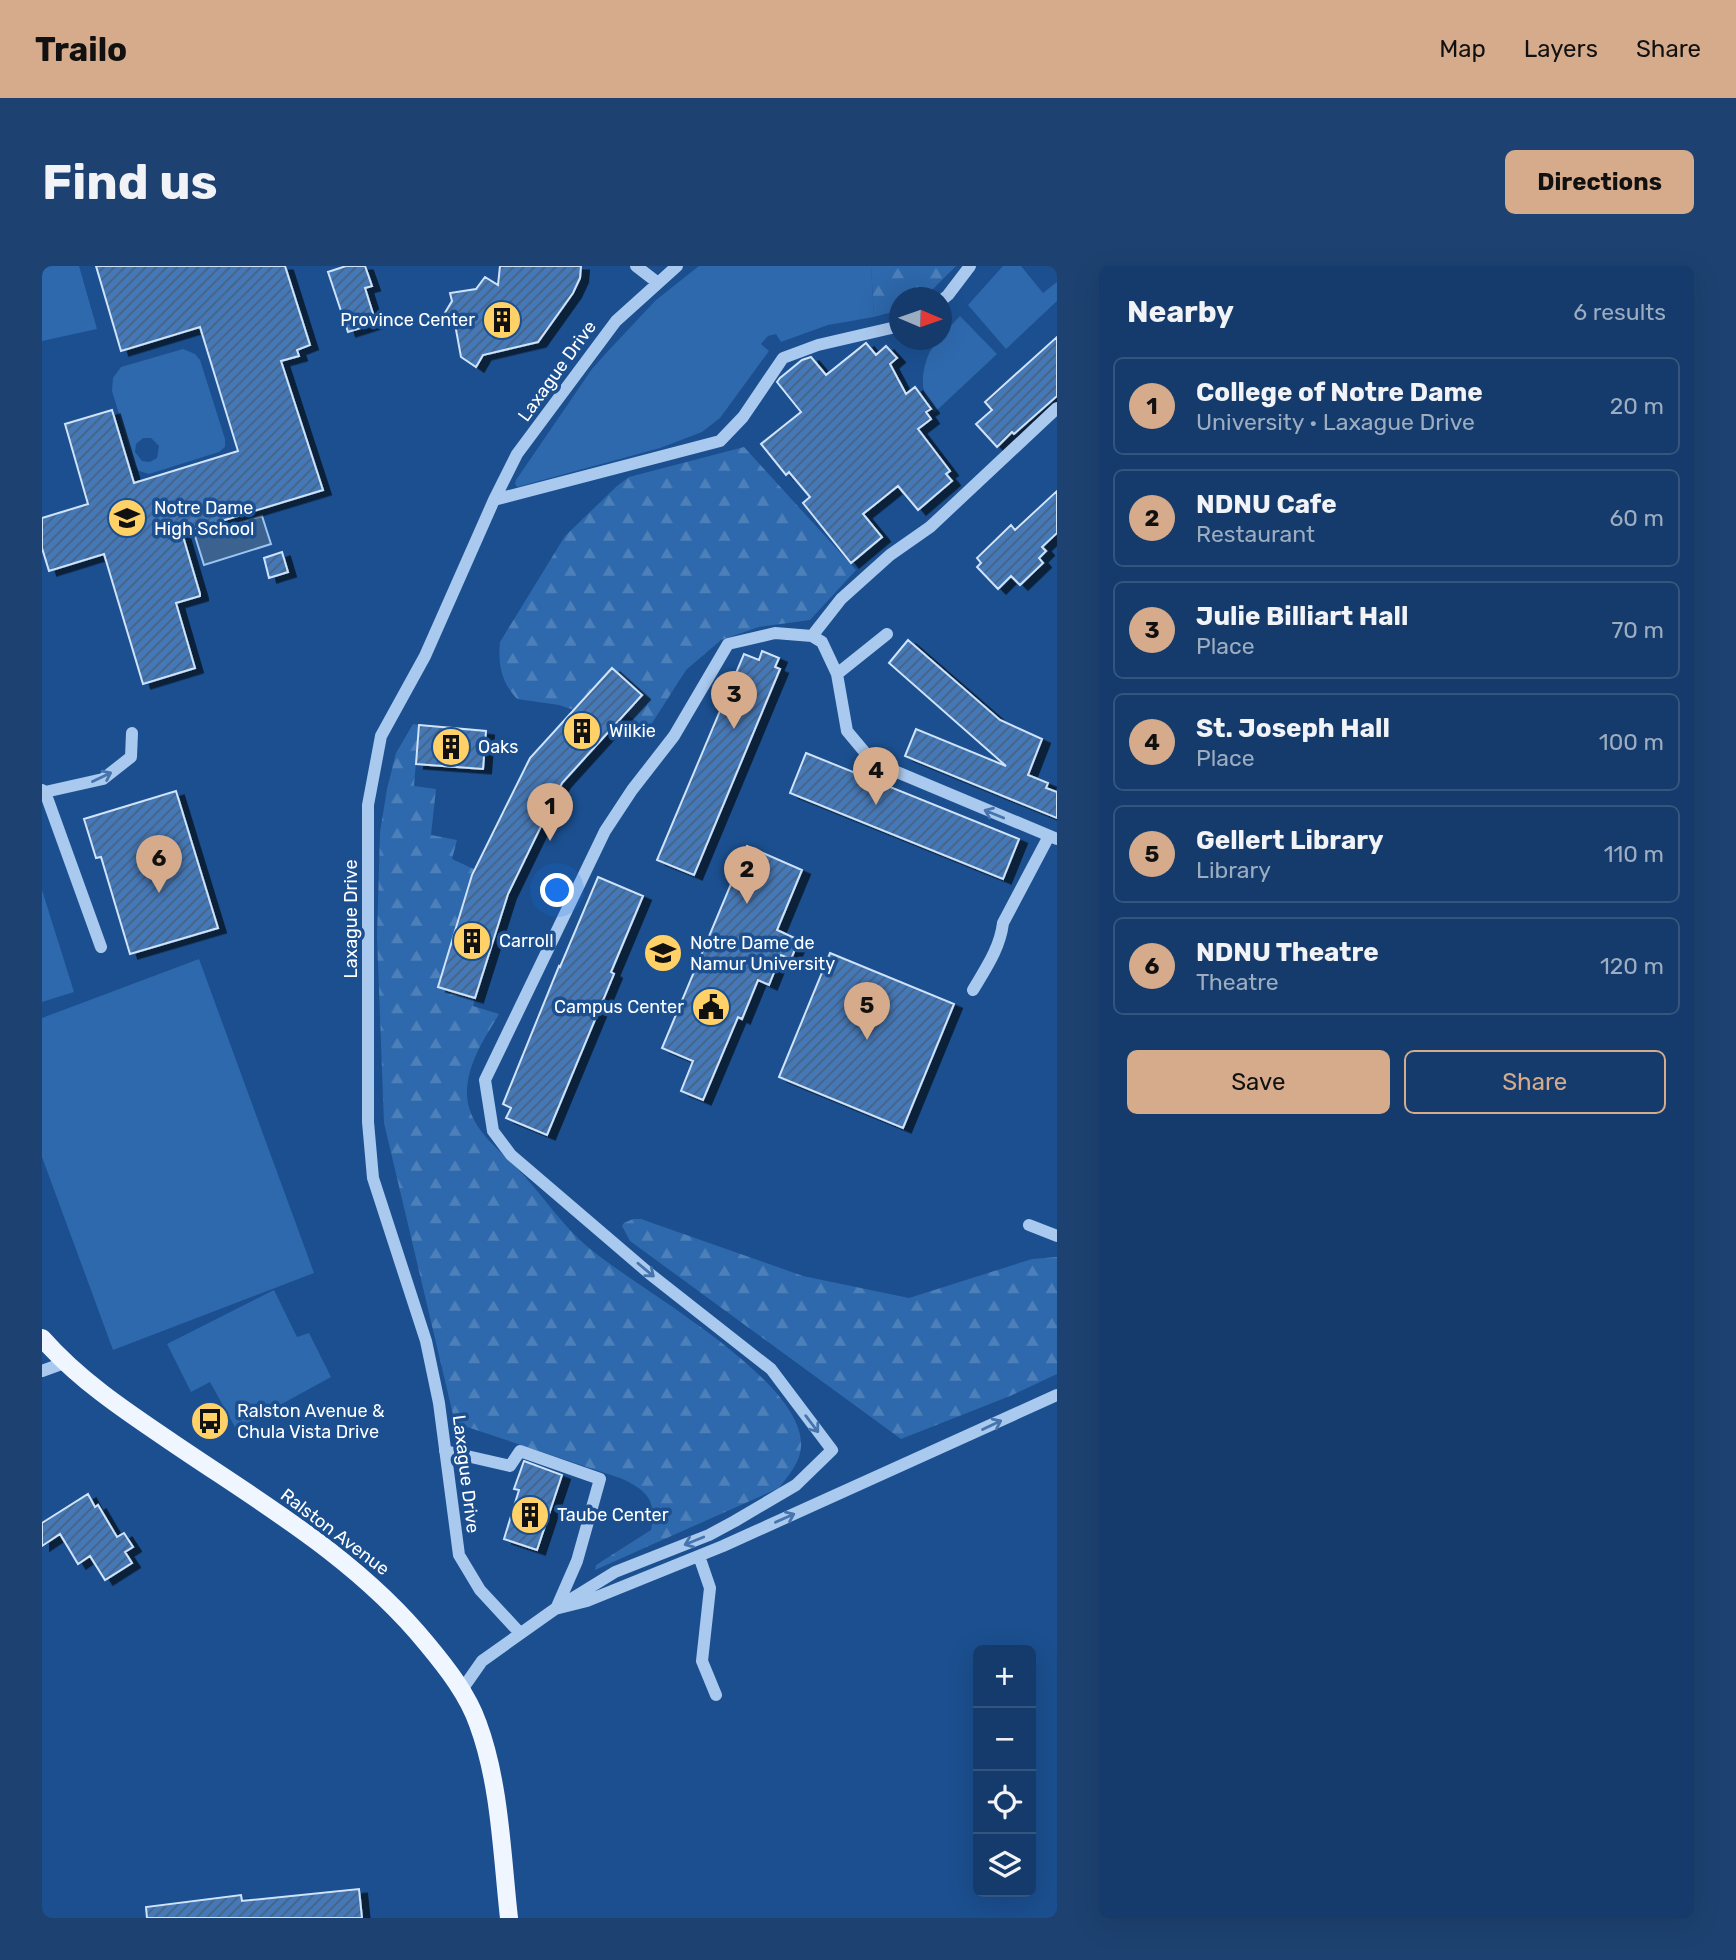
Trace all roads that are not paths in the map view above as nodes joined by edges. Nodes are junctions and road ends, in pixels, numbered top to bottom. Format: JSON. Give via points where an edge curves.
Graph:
{"nodes":[{"id":1,"x":636,"y":266,"type":"edge"},
{"id":2,"x":677,"y":266,"type":"edge"},
{"id":3,"x":970,"y":266,"type":"edge"},
{"id":4,"x":659,"y":283,"type":"junction"},
{"id":5,"x":952,"y":290,"type":"edge"},
{"id":6,"x":889,"y":329,"type":"edge"},
{"id":7,"x":1057,"y":408,"type":"edge"},
{"id":8,"x":494,"y":500,"type":"junction"},
{"id":9,"x":887,"y":634,"type":"dead end"},
{"id":10,"x":812,"y":636,"type":"junction"},
{"id":11,"x":837,"y":674,"type":"junction"},
{"id":12,"x":132,"y":733,"type":"dead end"},
{"id":13,"x":44,"y":791,"type":"edge"},
{"id":14,"x":1053,"y":837,"type":"edge"},
{"id":15,"x":101,"y":947,"type":"dead end"},
{"id":16,"x":973,"y":990,"type":"dead end"},
{"id":17,"x":1028,"y":1226,"type":"dead end"},
{"id":18,"x":1057,"y":1236,"type":"edge"},
{"id":19,"x":42,"y":1338,"type":"edge"},
{"id":20,"x":64,"y":1363,"type":"junction"},
{"id":21,"x":42,"y":1371,"type":"edge"},
{"id":22,"x":1057,"y":1395,"type":"edge"},
{"id":23,"x":445,"y":1451,"type":"junction"},
{"id":24,"x":699,"y":1556,"type":"junction"},
{"id":25,"x":555,"y":1609,"type":"junction"},
{"id":26,"x":520,"y":1632,"type":"junction"},
{"id":27,"x":461,"y":1691,"type":"junction"},
{"id":28,"x":716,"y":1695,"type":"dead end"},
{"id":29,"x":509,"y":1918,"type":"edge"}],
"edges":[{"from":1,"to":4,"type":"street"},
{"from":2,"to":4,"type":"street","name":"Laxague Drive"},
{"from":3,"to":5,"type":"street"},
{"from":4,"to":8,"type":"street","name":"Laxague Drive","via":[[615,321],[517,454]]},
{"from":6,"to":8,"type":"street","via":[[818,345],[783,359],[720,442]]},
{"from":7,"to":10,"type":"street","via":[[930,527],[841,599]]},
{"from":8,"to":23,"type":"street","name":"Laxague Drive","via":[[425,656],[381,736],[368,805],[368,1122],[373,1178],[426,1341]]},
{"from":9,"to":11,"type":"street"},
{"from":10,"to":11,"type":"street","via":[[822,642]]},
{"from":10,"to":25,"type":"street","one_way":true,"via":[[775,634],[728,644],[674,736],[605,831],[485,1080],[492,1131],[511,1155],[650,1274],[771,1369],[832,1450],[796,1485],[736,1521],[615,1572]]},
{"from":14,"to":11,"type":"street","one_way":true,"via":[[873,762],[847,731]]},
{"from":13,"to":12,"type":"street","one_way":true,"via":[[103,779],[131,757]]},
{"from":13,"to":15,"type":"street"},
{"from":14,"to":16,"type":"street","via":[[1003,923],[995,952]]},
{"from":17,"to":18,"type":"street"},
{"from":19,"to":20,"type":"main road","name":"Ralston Avenue"},
{"from":20,"to":21,"type":"street"},
{"from":20,"to":27,"type":"main road","name":"Ralston Avenue","via":[[348,1564],[415,1629]]},
{"from":24,"to":22,"type":"street","one_way":true},
{"from":23,"to":25,"type":"street","via":[[509,1466],[520,1451],[600,1479],[577,1561]]},
{"from":23,"to":26,"type":"street","name":"Laxague Drive","via":[[459,1555],[480,1590]]},
{"from":24,"to":25,"type":"street","via":[[587,1601]]},
{"from":24,"to":28,"type":"street","via":[[710,1588],[702,1661]]},
{"from":25,"to":26,"type":"street"},
{"from":26,"to":27,"type":"street","via":[[482,1661]]},
{"from":27,"to":29,"type":"main road","name":"Ralston Avenue","via":[[488,1755]]}]}
